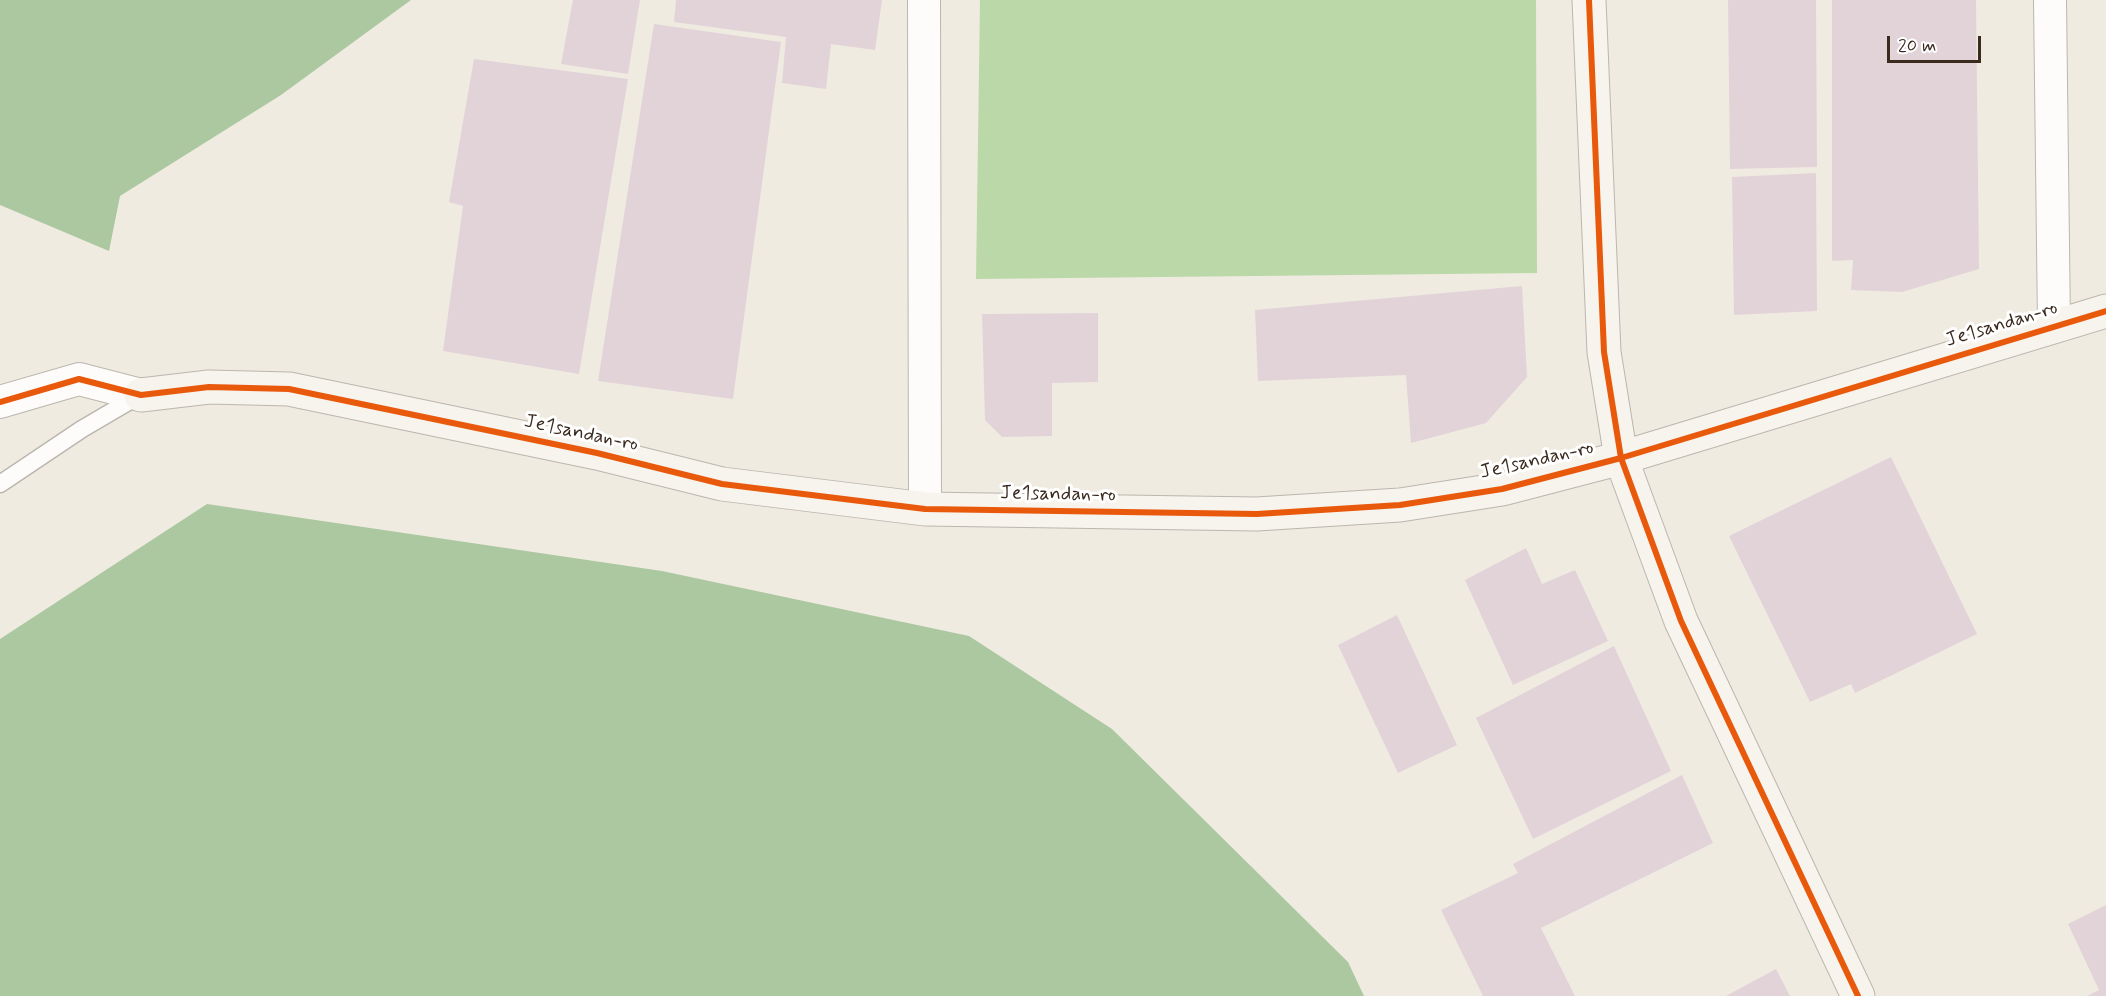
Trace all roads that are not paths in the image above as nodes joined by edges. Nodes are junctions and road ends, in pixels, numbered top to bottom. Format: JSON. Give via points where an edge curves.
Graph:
{"nodes":[{"id":1,"x":924,"y":0,"type":"edge"},
{"id":2,"x":1589,"y":0,"type":"edge"},
{"id":3,"x":2050,"y":0,"type":"edge"},
{"id":4,"x":2106,"y":311,"type":"edge"},
{"id":5,"x":2054,"y":326,"type":"junction"},
{"id":6,"x":141,"y":395,"type":"junction"},
{"id":7,"x":0,"y":402,"type":"edge"},
{"id":8,"x":1621,"y":458,"type":"junction"},
{"id":9,"x":0,"y":484,"type":"edge"},
{"id":10,"x":925,"y":509,"type":"junction"},
{"id":11,"x":1858,"y":996,"type":"edge"}],
"edges":[{"from":1,"to":10,"type":"street"},
{"from":2,"to":8,"type":"street","via":[[1604,352]]},
{"from":3,"to":5,"type":"street"},
{"from":4,"to":5,"type":"street","name":"Je1sandan-ro"},
{"from":5,"to":8,"type":"street","name":"Je1sandan-ro"},
{"from":6,"to":7,"type":"street","name":"Je1sandan-ro","via":[[79,379]]},
{"from":6,"to":9,"type":"lane"},
{"from":6,"to":10,"type":"street","name":"Je1sandan-ro","via":[[209,387],[289,389],[597,453],[722,484]]},
{"from":8,"to":10,"type":"street","name":"Je1sandan-ro","via":[[1502,489],[1400,505],[1190,515]]},
{"from":8,"to":11,"type":"street","via":[[1681,621]]}]}
